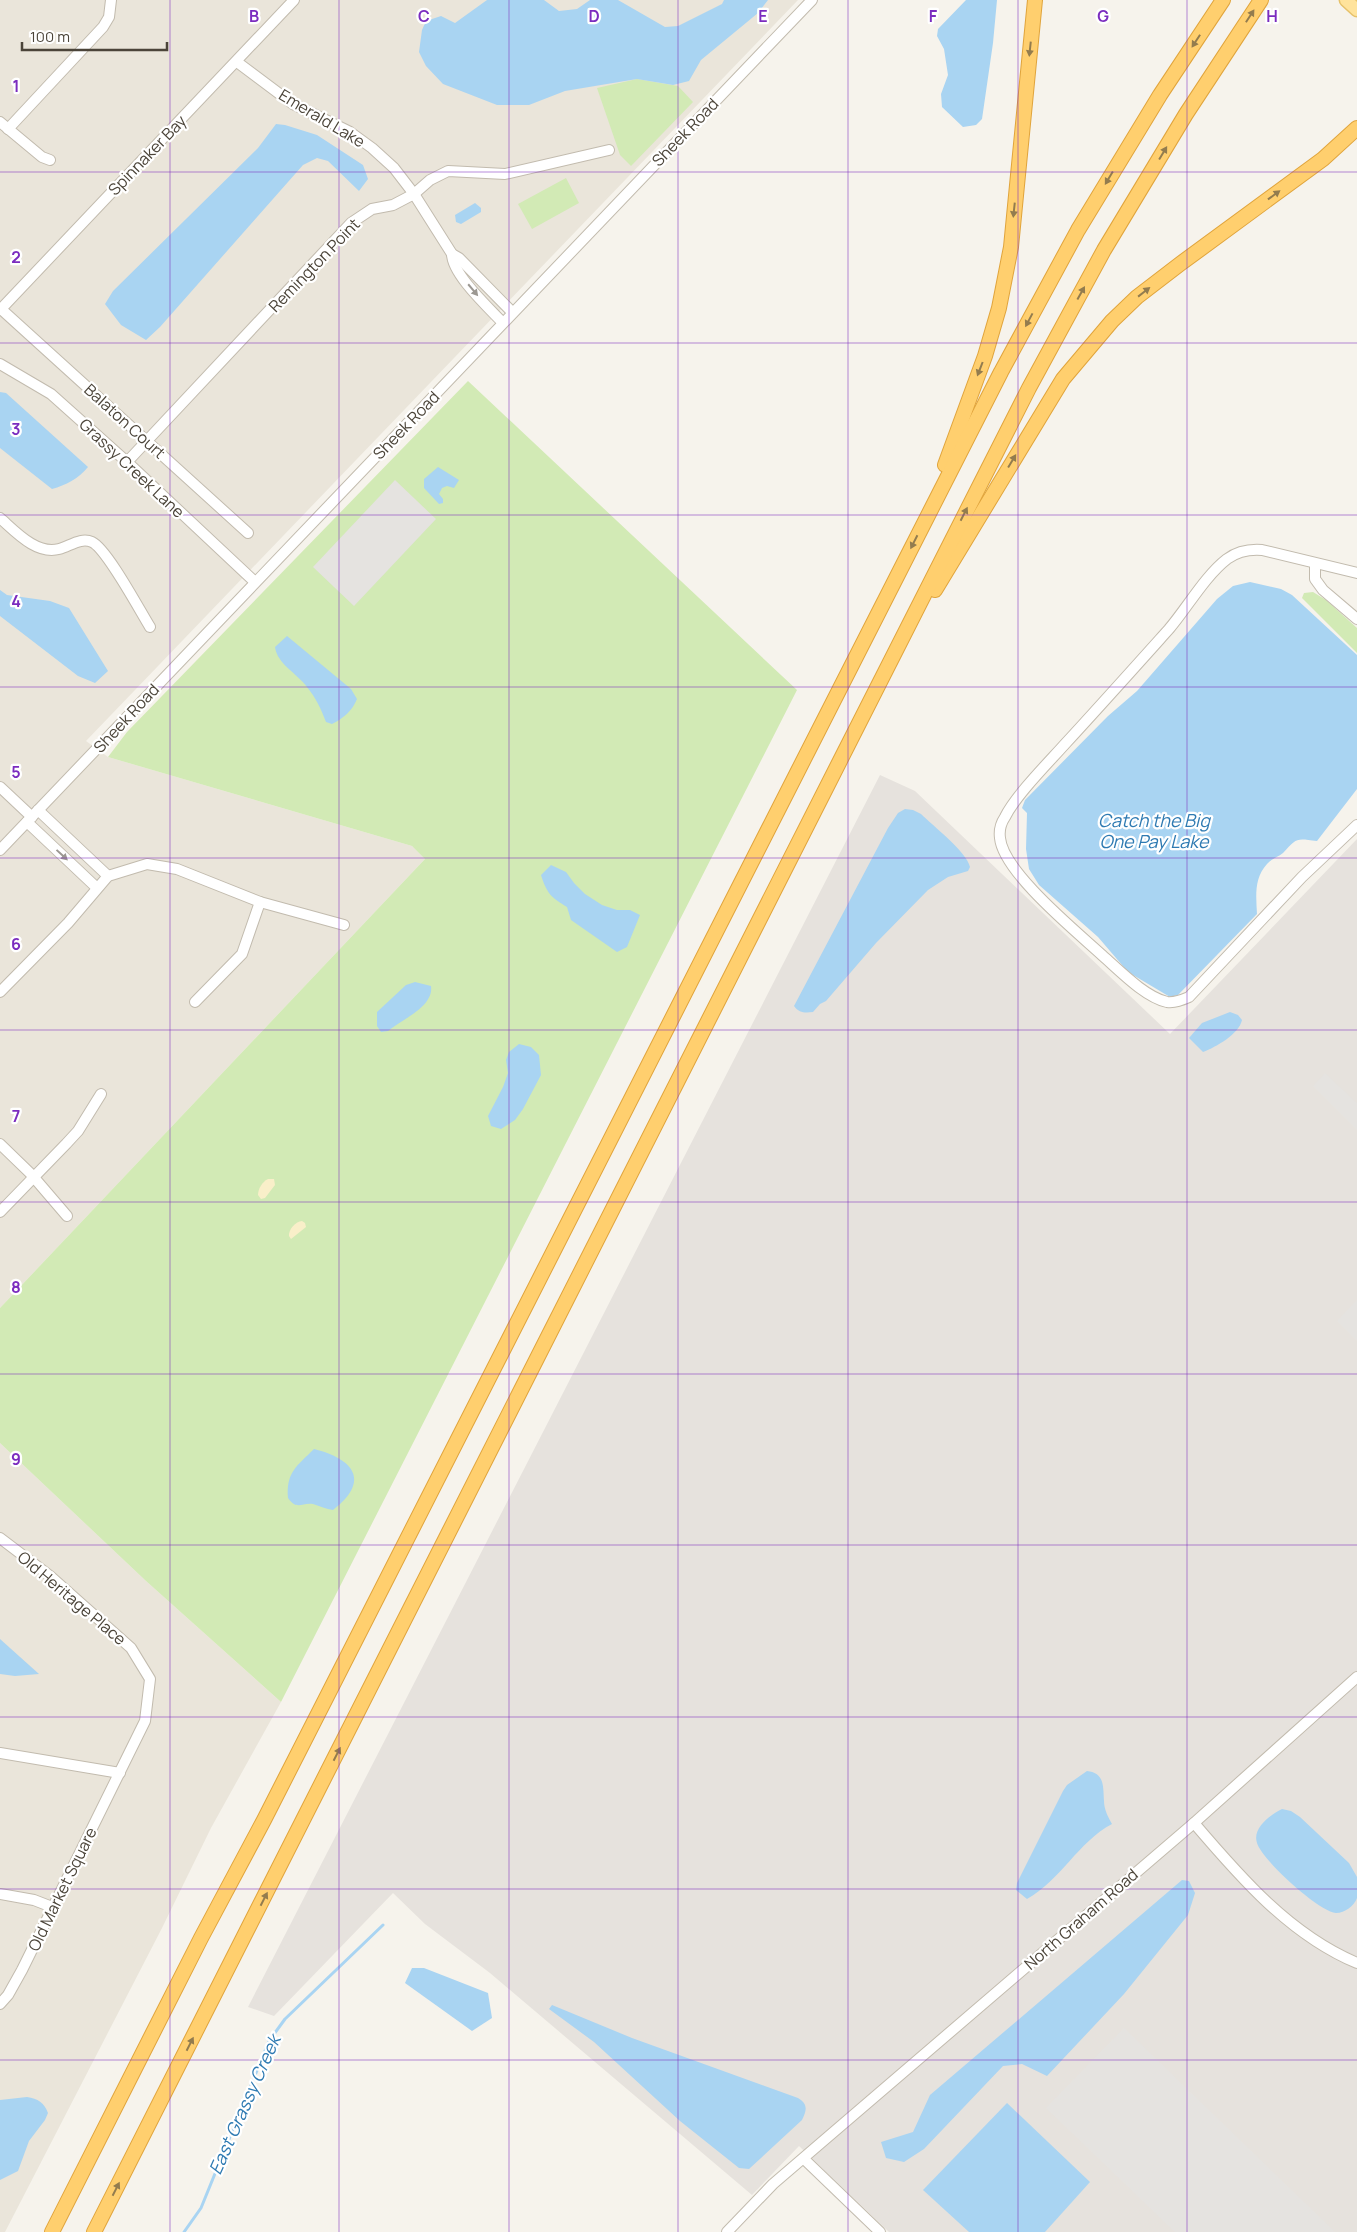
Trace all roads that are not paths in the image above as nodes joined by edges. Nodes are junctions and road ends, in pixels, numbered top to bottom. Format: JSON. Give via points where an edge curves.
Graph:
{"nodes":[{"id":1,"x":110,"y":0,"type":"edge"},
{"id":2,"x":294,"y":0,"type":"edge"},
{"id":3,"x":812,"y":0,"type":"edge"},
{"id":4,"x":1035,"y":0,"type":"edge"},
{"id":5,"x":1222,"y":0,"type":"edge"},
{"id":6,"x":1261,"y":0,"type":"edge"},
{"id":7,"x":1346,"y":0,"type":"edge"},
{"id":8,"x":1357,"y":10,"type":"edge"},
{"id":9,"x":237,"y":62,"type":"junction"},
{"id":10,"x":4,"y":126,"type":"edge"},
{"id":11,"x":1357,"y":128,"type":"edge"},
{"id":12,"x":609,"y":150,"type":"dead end"},
{"id":13,"x":50,"y":160,"type":"dead end"},
{"id":14,"x":414,"y":194,"type":"junction"},
{"id":15,"x":452,"y":254,"type":"junction"},
{"id":16,"x":0,"y":310,"type":"edge"},
{"id":17,"x":512,"y":312,"type":"junction"},
{"id":18,"x":502,"y":322,"type":"junction"},
{"id":19,"x":0,"y":364,"type":"edge"},
{"id":20,"x":147,"y":441,"type":"junction"},
{"id":21,"x":127,"y":462,"type":"junction"},
{"id":22,"x":0,"y":518,"type":"edge"},
{"id":23,"x":926,"y":518,"type":"junction"},
{"id":24,"x":248,"y":533,"type":"dead end"},
{"id":25,"x":1315,"y":564,"type":"junction"},
{"id":26,"x":1357,"y":573,"type":"edge"},
{"id":27,"x":255,"y":582,"type":"junction"},
{"id":28,"x":1357,"y":619,"type":"edge"},
{"id":29,"x":150,"y":628,"type":"dead end"},
{"id":30,"x":871,"y":698,"type":"junction"},
{"id":31,"x":0,"y":787,"type":"edge"},
{"id":32,"x":32,"y":816,"type":"junction"},
{"id":33,"x":1357,"y":825,"type":"edge"},
{"id":34,"x":0,"y":850,"type":"edge"},
{"id":35,"x":108,"y":876,"type":"junction"},
{"id":36,"x":97,"y":888,"type":"junction"},
{"id":37,"x":260,"y":902,"type":"junction"},
{"id":38,"x":344,"y":925,"type":"dead end"},
{"id":39,"x":0,"y":992,"type":"edge"},
{"id":40,"x":195,"y":1002,"type":"dead end"},
{"id":41,"x":101,"y":1094,"type":"dead end"},
{"id":42,"x":0,"y":1144,"type":"edge"},
{"id":43,"x":35,"y":1178,"type":"junction"},
{"id":44,"x":0,"y":1212,"type":"edge"},
{"id":45,"x":67,"y":1216,"type":"dead end"},
{"id":46,"x":0,"y":1538,"type":"edge"},
{"id":47,"x":1357,"y":1677,"type":"edge"},
{"id":48,"x":0,"y":1753,"type":"edge"},
{"id":49,"x":120,"y":1772,"type":"junction"},
{"id":50,"x":1194,"y":1823,"type":"junction"},
{"id":51,"x":0,"y":1894,"type":"edge"},
{"id":52,"x":52,"y":1907,"type":"junction"},
{"id":53,"x":1357,"y":1963,"type":"edge"},
{"id":54,"x":0,"y":2004,"type":"edge"},
{"id":55,"x":804,"y":2159,"type":"junction"},
{"id":56,"x":52,"y":2232,"type":"edge"},
{"id":57,"x":94,"y":2232,"type":"edge"},
{"id":58,"x":727,"y":2232,"type":"edge"},
{"id":59,"x":880,"y":2232,"type":"edge"}],
"edges":[{"from":1,"to":10,"type":"street","via":[[109,17],[103,27]]},
{"from":2,"to":9,"type":"street","name":"Spinnaker Bay"},
{"from":3,"to":17,"type":"street","name":"Sheek Road"},
{"from":4,"to":23,"type":"highway","one_way":true,"via":[[1011,247],[999,308],[985,356]]},
{"from":5,"to":23,"type":"highway","one_way":true,"via":[[1078,230]]},
{"from":30,"to":6,"type":"highway","one_way":true,"via":[[1029,388],[1104,250],[1186,114]]},
{"from":7,"to":8,"type":"main road"},
{"from":9,"to":14,"type":"street","name":"Emerald Lake","via":[[293,104],[350,132],[372,148],[394,168]]},
{"from":9,"to":16,"type":"street","name":"Spinnaker Bay"},
{"from":10,"to":13,"type":"street"},
{"from":30,"to":11,"type":"highway","one_way":true,"via":[[1033,427],[1088,347],[1137,297],[1322,159]]},
{"from":12,"to":14,"type":"street","name":"Remington Point","via":[[505,174],[448,171],[430,180]]},
{"from":14,"to":15,"type":"street","name":"Emerald Lake"},
{"from":14,"to":20,"type":"street","name":"Remington Point","via":[[393,205],[372,209],[351,223]]},
{"from":15,"to":17,"type":"street","name":"Emerald Lake"},
{"from":15,"to":18,"type":"street","name":"Emerald Lake","one_way":true,"via":[[452,262],[462,277]]},
{"from":16,"to":20,"type":"street","name":"Balaton Court"},
{"from":17,"to":18,"type":"street","name":"Sheek Road"},
{"from":18,"to":27,"type":"street","name":"Sheek Road"},
{"from":19,"to":21,"type":"street","name":"Grassy Creek Lane","via":[[51,394]]},
{"from":20,"to":21,"type":"street","name":"Remington Point"},
{"from":20,"to":24,"type":"street","name":"Balaton Court"},
{"from":21,"to":27,"type":"street","name":"Grassy Creek Lane"},
{"from":22,"to":29,"type":"street","via":[[27,541],[43,548],[57,549],[80,540],[92,542],[104,552]]},
{"from":23,"to":56,"type":"highway","one_way":true},
{"from":25,"to":26,"type":"street"},
{"from":25,"to":28,"type":"street","via":[[1315,579],[1323,590]]},
{"from":25,"to":33,"type":"street","via":[[1262,550],[1242,551],[1225,561],[1021,795],[1005,816],[1000,838],[1003,851],[1017,873],[1128,979],[1167,1002],[1189,997],[1302,877]]},
{"from":27,"to":32,"type":"street","name":"Sheek Road"},
{"from":57,"to":30,"type":"highway","one_way":true},
{"from":31,"to":32,"type":"street"},
{"from":32,"to":34,"type":"street","name":"Sheek Road"},
{"from":32,"to":35,"type":"street"},
{"from":32,"to":36,"type":"street","one_way":true},
{"from":35,"to":36,"type":"street"},
{"from":35,"to":37,"type":"street","via":[[147,864],[161,864]]},
{"from":36,"to":39,"type":"street","via":[[68,923]]},
{"from":37,"to":38,"type":"street"},
{"from":37,"to":40,"type":"street","via":[[242,954]]},
{"from":41,"to":43,"type":"street","via":[[78,1130]]},
{"from":42,"to":43,"type":"street"},
{"from":43,"to":44,"type":"street"},
{"from":43,"to":45,"type":"street"},
{"from":46,"to":49,"type":"street","name":"Old Heritage Place","via":[[50,1576],[131,1648],[150,1680],[145,1721]]},
{"from":47,"to":50,"type":"street","name":"North Graham Road"},
{"from":48,"to":49,"type":"street"},
{"from":49,"to":52,"type":"street","name":"Old Market Square"},
{"from":50,"to":53,"type":"street","via":[[1279,1914]]},
{"from":50,"to":55,"type":"street","name":"North Graham Road"},
{"from":51,"to":52,"type":"street"},
{"from":52,"to":54,"type":"street","name":"Old Market Square","via":[[22,1970]]},
{"from":55,"to":58,"type":"street","name":"North Graham Road","via":[[772,2184]]},
{"from":55,"to":59,"type":"street"}]}
